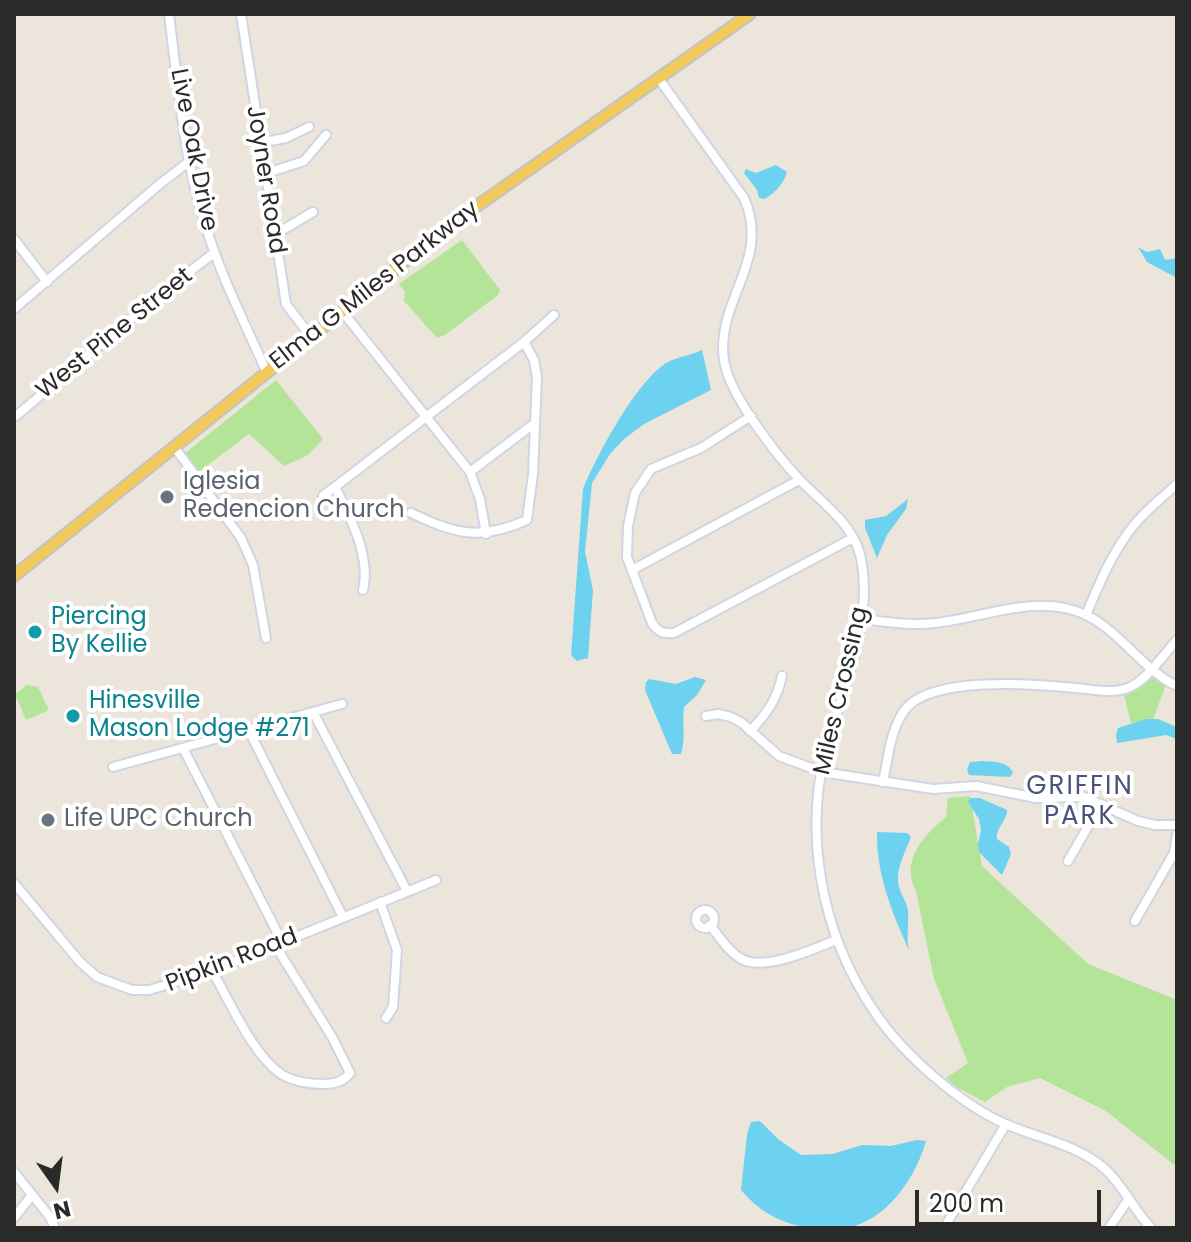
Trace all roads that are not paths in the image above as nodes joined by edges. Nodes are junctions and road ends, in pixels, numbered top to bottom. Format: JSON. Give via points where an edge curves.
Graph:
{"nodes":[{"id":1,"x":169,"y":14,"type":"edge"},
{"id":2,"x":241,"y":14,"type":"edge"},
{"id":3,"x":750,"y":14,"type":"edge"},
{"id":4,"x":659,"y":79,"type":"junction"},
{"id":5,"x":309,"y":127,"type":"dead end"},
{"id":6,"x":326,"y":135,"type":"dead end"},
{"id":7,"x":259,"y":143,"type":"junction"},
{"id":8,"x":190,"y":161,"type":"junction"},
{"id":9,"x":264,"y":174,"type":"junction"},
{"id":10,"x":313,"y":212,"type":"dead end"},
{"id":11,"x":274,"y":235,"type":"junction"},
{"id":12,"x":14,"y":239,"type":"edge"},
{"id":13,"x":214,"y":253,"type":"junction"},
{"id":14,"x":47,"y":282,"type":"junction"},
{"id":15,"x":14,"y":309,"type":"edge"},
{"id":16,"x":342,"y":311,"type":"junction"},
{"id":17,"x":554,"y":315,"type":"dead end"},
{"id":18,"x":311,"y":337,"type":"junction"},
{"id":19,"x":524,"y":342,"type":"junction"},
{"id":20,"x":266,"y":371,"type":"junction"},
{"id":21,"x":16,"y":416,"type":"edge"},
{"id":22,"x":751,"y":416,"type":"junction"},
{"id":23,"x":424,"y":417,"type":"junction"},
{"id":24,"x":535,"y":423,"type":"junction"},
{"id":25,"x":175,"y":448,"type":"junction"},
{"id":26,"x":470,"y":472,"type":"junction"},
{"id":27,"x":799,"y":480,"type":"junction"},
{"id":28,"x":1177,"y":484,"type":"edge"},
{"id":29,"x":335,"y":487,"type":"junction"},
{"id":30,"x":323,"y":496,"type":"dead end"},
{"id":31,"x":411,"y":513,"type":"dead end"},
{"id":32,"x":486,"y":534,"type":"junction"},
{"id":33,"x":853,"y":538,"type":"junction"},
{"id":34,"x":632,"y":570,"type":"junction"},
{"id":35,"x":14,"y":576,"type":"edge"},
{"id":36,"x":363,"y":590,"type":"dead end"},
{"id":37,"x":1086,"y":615,"type":"junction"},
{"id":38,"x":862,"y":619,"type":"junction"},
{"id":39,"x":266,"y":638,"type":"dead end"},
{"id":40,"x":1177,"y":640,"type":"edge"},
{"id":41,"x":1152,"y":667,"type":"junction"},
{"id":42,"x":782,"y":676,"type":"dead end"},
{"id":43,"x":1177,"y":686,"type":"edge"},
{"id":44,"x":342,"y":704,"type":"dead end"},
{"id":45,"x":313,"y":712,"type":"junction"},
{"id":46,"x":706,"y":716,"type":"dead end"},
{"id":47,"x":249,"y":731,"type":"junction"},
{"id":48,"x":750,"y":731,"type":"junction"},
{"id":49,"x":183,"y":748,"type":"junction"},
{"id":50,"x":113,"y":767,"type":"dead end"},
{"id":51,"x":822,"y":772,"type":"junction"},
{"id":52,"x":883,"y":782,"type":"junction"},
{"id":53,"x":1101,"y":804,"type":"junction"},
{"id":54,"x":1177,"y":825,"type":"edge"},
{"id":55,"x":1177,"y":835,"type":"edge"},
{"id":56,"x":1068,"y":861,"type":"dead end"},
{"id":57,"x":436,"y":880,"type":"dead end"},
{"id":58,"x":14,"y":883,"type":"edge"},
{"id":59,"x":407,"y":891,"type":"junction"},
{"id":60,"x":380,"y":902,"type":"junction"},
{"id":61,"x":343,"y":917,"type":"junction"},
{"id":62,"x":1135,"y":921,"type":"dead end"},
{"id":63,"x":710,"y":925,"type":"dead end"},
{"id":64,"x":836,"y":940,"type":"junction"},
{"id":65,"x":275,"y":945,"type":"junction"},
{"id":66,"x":212,"y":971,"type":"junction"},
{"id":67,"x":386,"y":1018,"type":"dead end"},
{"id":68,"x":1006,"y":1124,"type":"junction"},
{"id":69,"x":14,"y":1172,"type":"edge"},
{"id":70,"x":32,"y":1195,"type":"junction"},
{"id":71,"x":1128,"y":1200,"type":"junction"},
{"id":72,"x":14,"y":1218,"type":"edge"},
{"id":73,"x":55,"y":1228,"type":"edge"},
{"id":74,"x":944,"y":1228,"type":"edge"},
{"id":75,"x":1109,"y":1228,"type":"edge"},
{"id":76,"x":1151,"y":1228,"type":"edge"}],
"edges":[{"from":1,"to":8,"type":"street","name":"Live Oak Drive"},
{"from":2,"to":7,"type":"street","name":"Joyner Road"},
{"from":3,"to":4,"type":"main road","name":"Elma G Miles Parkway"},
{"from":4,"to":16,"type":"main road","name":"Elma G Miles Parkway","via":[[456,221]]},
{"from":4,"to":22,"type":"street","name":"Miles Crossing","via":[[749,210],[750,255],[721,342],[726,374]]},
{"from":5,"to":7,"type":"street"},
{"from":6,"to":9,"type":"street","via":[[304,161]]},
{"from":7,"to":9,"type":"street","name":"Joyner Road"},
{"from":8,"to":13,"type":"street","name":"Live Oak Drive"},
{"from":8,"to":14,"type":"street"},
{"from":9,"to":11,"type":"street","name":"Joyner Road"},
{"from":10,"to":11,"type":"street"},
{"from":11,"to":18,"type":"street","name":"Joyner Road","via":[[286,304]]},
{"from":12,"to":14,"type":"street"},
{"from":13,"to":20,"type":"street","name":"Live Oak Drive"},
{"from":13,"to":21,"type":"street","name":"West Pine Street"},
{"from":14,"to":15,"type":"street"},
{"from":16,"to":18,"type":"main road","name":"Elma G Miles Parkway"},
{"from":16,"to":23,"type":"street"},
{"from":17,"to":19,"type":"street"},
{"from":18,"to":20,"type":"main road","name":"Elma G Miles Parkway"},
{"from":19,"to":23,"type":"street"},
{"from":19,"to":24,"type":"street","via":[[537,368]]},
{"from":20,"to":25,"type":"main road","name":"Elma G Miles Parkway"},
{"from":22,"to":27,"type":"street","name":"Miles Crossing"},
{"from":22,"to":34,"type":"street","via":[[701,448],[651,469],[642,479],[628,526]]},
{"from":23,"to":26,"type":"street"},
{"from":23,"to":29,"type":"street"},
{"from":24,"to":26,"type":"street"},
{"from":24,"to":32,"type":"street","via":[[527,520]]},
{"from":25,"to":35,"type":"main road","name":"Elma G Miles Parkway"},
{"from":25,"to":39,"type":"street","via":[[241,538],[253,565]]},
{"from":26,"to":32,"type":"street"},
{"from":27,"to":33,"type":"street","name":"Miles Crossing","via":[[844,522]]},
{"from":27,"to":34,"type":"street"},
{"from":28,"to":37,"type":"street","via":[[1127,534]]},
{"from":29,"to":30,"type":"street"},
{"from":29,"to":36,"type":"street","via":[[353,523],[366,577]]},
{"from":31,"to":32,"type":"street","via":[[451,530]]},
{"from":33,"to":34,"type":"street","via":[[674,633],[665,634],[652,623]]},
{"from":33,"to":38,"type":"street","name":"Miles Crossing","via":[[863,566]]},
{"from":37,"to":38,"type":"street","via":[[1030,606],[933,623]]},
{"from":37,"to":41,"type":"street"},
{"from":38,"to":51,"type":"street","name":"Miles Crossing"},
{"from":40,"to":41,"type":"street"},
{"from":41,"to":43,"type":"street"},
{"from":41,"to":52,"type":"street","via":[[1118,691],[1012,684],[933,691],[910,704],[900,719]]},
{"from":42,"to":48,"type":"street","via":[[775,700]]},
{"from":44,"to":45,"type":"street"},
{"from":45,"to":47,"type":"street"},
{"from":45,"to":59,"type":"street"},
{"from":46,"to":48,"type":"street","via":[[731,717]]},
{"from":47,"to":49,"type":"street"},
{"from":47,"to":61,"type":"street"},
{"from":48,"to":51,"type":"street","via":[[779,756]]},
{"from":49,"to":50,"type":"street"},
{"from":49,"to":65,"type":"street","via":[[278,934]]},
{"from":51,"to":52,"type":"street"},
{"from":51,"to":64,"type":"street","name":"Miles Crossing","via":[[816,845]]},
{"from":52,"to":53,"type":"street","via":[[945,790],[976,786],[1025,797],[1084,797]]},
{"from":53,"to":54,"type":"street","via":[[1138,821]]},
{"from":53,"to":56,"type":"street"},
{"from":55,"to":62,"type":"street","via":[[1174,853]]},
{"from":57,"to":59,"type":"street","name":"Pipkin Road"},
{"from":58,"to":66,"type":"street","name":"Pipkin Road","via":[[80,962],[114,985],[152,990]]},
{"from":59,"to":60,"type":"street","name":"Pipkin Road"},
{"from":60,"to":61,"type":"street","name":"Pipkin Road"},
{"from":60,"to":67,"type":"street","via":[[397,950],[393,1007]]},
{"from":61,"to":65,"type":"street","name":"Pipkin Road"},
{"from":63,"to":64,"type":"street","via":[[739,958],[755,964]]},
{"from":64,"to":68,"type":"street","name":"Miles Crossing","via":[[877,1016],[916,1062]]},
{"from":65,"to":66,"type":"street","name":"Pipkin Road"},
{"from":65,"to":66,"type":"street","via":[[338,1048],[350,1073],[342,1081],[318,1084],[281,1075],[257,1049]]},
{"from":68,"to":71,"type":"street","name":"Miles Crossing","via":[[1061,1144],[1105,1168]]},
{"from":68,"to":74,"type":"street"},
{"from":69,"to":70,"type":"street"},
{"from":70,"to":72,"type":"street"},
{"from":70,"to":73,"type":"street"},
{"from":71,"to":75,"type":"street"},
{"from":71,"to":76,"type":"street","name":"Miles Crossing"}]}
